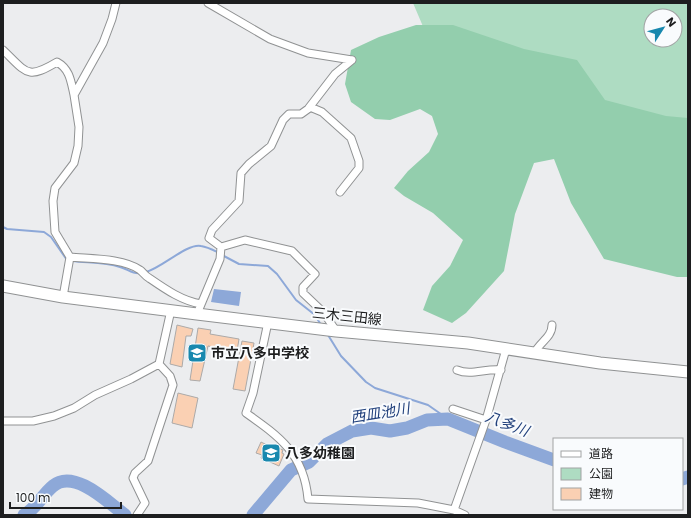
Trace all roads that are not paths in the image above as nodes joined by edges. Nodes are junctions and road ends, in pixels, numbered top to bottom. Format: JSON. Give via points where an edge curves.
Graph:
{"nodes":[{"id":1,"x":116,"y":3,"type":"edge"},
{"id":2,"x":208,"y":3,"type":"edge"},
{"id":3,"x":3,"y":50,"type":"edge"},
{"id":4,"x":74,"y":95,"type":"junction"},
{"id":5,"x":310,"y":106,"type":"junction"},
{"id":6,"x":340,"y":192,"type":"dead end"},
{"id":7,"x":221,"y":247,"type":"junction"},
{"id":8,"x":70,"y":257,"type":"junction"},
{"id":9,"x":3,"y":286,"type":"edge"},
{"id":10,"x":62,"y":296,"type":"junction"},
{"id":11,"x":199,"y":309,"type":"junction"},
{"id":12,"x":171,"y":310,"type":"junction"},
{"id":13,"x":268,"y":322,"type":"junction"},
{"id":14,"x":552,"y":325,"type":"dead end"},
{"id":15,"x":330,"y":330,"type":"junction"},
{"id":16,"x":506,"y":349,"type":"junction"},
{"id":17,"x":534,"y":354,"type":"junction"},
{"id":18,"x":159,"y":364,"type":"junction"},
{"id":19,"x":457,"y":370,"type":"dead end"},
{"id":20,"x":502,"y":370,"type":"junction"},
{"id":21,"x":688,"y":372,"type":"edge"},
{"id":22,"x":453,"y":409,"type":"dead end"},
{"id":23,"x":3,"y":421,"type":"edge"},
{"id":24,"x":485,"y":422,"type":"junction"},
{"id":25,"x":454,"y":510,"type":"junction"},
{"id":26,"x":137,"y":515,"type":"edge"},
{"id":27,"x":465,"y":515,"type":"edge"}],
"edges":[{"from":1,"to":4,"type":"street","via":[[103,44]]},
{"from":2,"to":5,"type":"street","via":[[270,39],[308,53],[352,60],[335,74]]},
{"from":3,"to":4,"type":"street","via":[[31,73],[40,72],[57,62],[62,64],[70,76]]},
{"from":4,"to":8,"type":"street","via":[[79,127],[78,146],[74,163],[55,188],[52,201],[55,232]]},
{"from":5,"to":6,"type":"street","via":[[322,112],[351,138],[359,161],[358,168]]},
{"from":5,"to":7,"type":"street","via":[[301,114],[288,114],[271,146],[241,172],[239,201],[212,230],[209,238]]},
{"from":7,"to":11,"type":"street","via":[[220,259]]},
{"from":7,"to":15,"type":"street","via":[[245,240],[292,251],[315,274],[302,287],[303,294],[324,313]]},
{"from":8,"to":10,"type":"street"},
{"from":8,"to":11,"type":"street","via":[[112,261],[132,266]]},
{"from":9,"to":10,"type":"main road","name":"三木三田線"},
{"from":10,"to":12,"type":"main road","name":"三木三田線"},
{"from":11,"to":12,"type":"main road","name":"三木三田線"},
{"from":11,"to":13,"type":"main road","name":"三木三田線"},
{"from":12,"to":18,"type":"street"},
{"from":13,"to":15,"type":"main road","name":"三木三田線"},
{"from":13,"to":25,"type":"street","via":[[253,393],[246,413],[280,437],[298,462],[303,470],[308,500],[418,503]]},
{"from":14,"to":17,"type":"street","via":[[550,335],[536,348]]},
{"from":15,"to":16,"type":"main road","name":"三木三田線"},
{"from":16,"to":17,"type":"main road","name":"三木三田線"},
{"from":16,"to":20,"type":"street"},
{"from":17,"to":21,"type":"main road","name":"三木三田線"},
{"from":18,"to":23,"type":"street","via":[[54,416],[33,421]]},
{"from":18,"to":26,"type":"street","via":[[170,376],[173,385],[148,461],[133,478],[145,503]]},
{"from":19,"to":20,"type":"street","via":[[477,373],[490,369]]},
{"from":20,"to":24,"type":"street"},
{"from":22,"to":24,"type":"street"},
{"from":24,"to":25,"type":"street"},
{"from":25,"to":27,"type":"street"}]}
